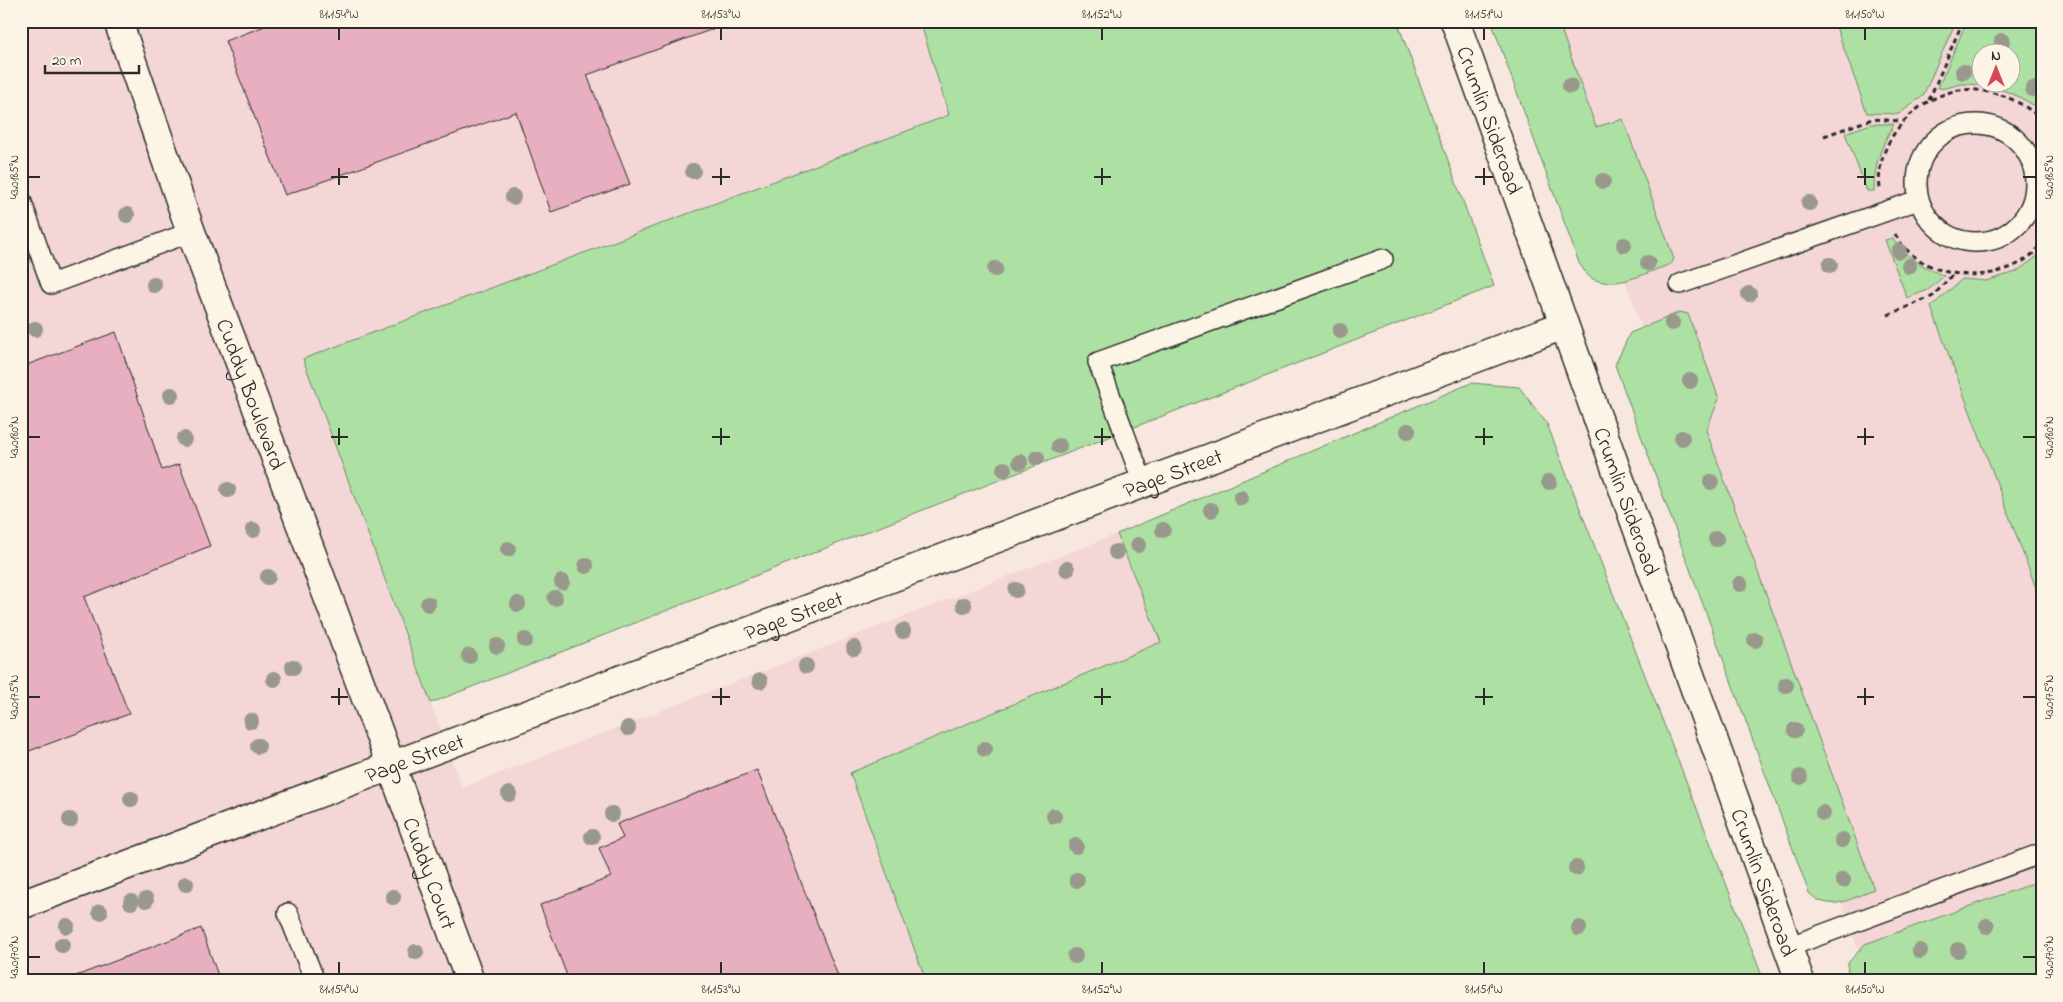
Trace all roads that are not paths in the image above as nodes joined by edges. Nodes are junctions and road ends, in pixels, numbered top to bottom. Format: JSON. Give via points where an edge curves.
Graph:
{"nodes":[{"id":1,"x":118,"y":21,"type":"edge"},
{"id":2,"x":1455,"y":21,"type":"edge"},
{"id":3,"x":21,"y":200,"type":"edge"},
{"id":4,"x":1918,"y":200,"type":"junction"},
{"id":5,"x":190,"y":232,"type":"junction"},
{"id":6,"x":1383,"y":259,"type":"dead end"},
{"id":7,"x":1680,"y":284,"type":"dead end"},
{"id":8,"x":1564,"y":325,"type":"junction"},
{"id":9,"x":1143,"y":483,"type":"junction"},
{"id":10,"x":391,"y":765,"type":"junction"},
{"id":11,"x":2042,"y":853,"type":"edge"},
{"id":12,"x":21,"y":905,"type":"edge"},
{"id":13,"x":288,"y":913,"type":"dead end"},
{"id":14,"x":1788,"y":947,"type":"junction"},
{"id":15,"x":315,"y":981,"type":"edge"},
{"id":16,"x":470,"y":981,"type":"edge"},
{"id":17,"x":1800,"y":981,"type":"edge"}],
"edges":[{"from":1,"to":5,"type":"street","name":"Cuddy Boulevard"},
{"from":2,"to":8,"type":"street","name":"Crumlin Sideroad"},
{"from":3,"to":5,"type":"lane","via":[[51,284]]},
{"from":4,"to":4,"type":"lane","via":[[1926,217],[1948,235],[1975,242],[1994,239],[2011,231],[2033,201],[2032,163],[2022,146],[2007,132],[1988,124],[1967,124],[1948,130],[1932,142],[1920,160],[1916,179]]},
{"from":4,"to":7,"type":"lane"},
{"from":5,"to":10,"type":"street","name":"Cuddy Boulevard"},
{"from":6,"to":9,"type":"lane","via":[[1098,362]]},
{"from":8,"to":9,"type":"street","name":"Page Street"},
{"from":8,"to":14,"type":"street","name":"Crumlin Sideroad"},
{"from":9,"to":10,"type":"street","name":"Page Street"},
{"from":10,"to":12,"type":"street","name":"Page Street"},
{"from":10,"to":16,"type":"street","name":"Cuddy Court"},
{"from":11,"to":14,"type":"lane"},
{"from":13,"to":15,"type":"lane"},
{"from":14,"to":17,"type":"street","name":"Crumlin Sideroad"}]}
